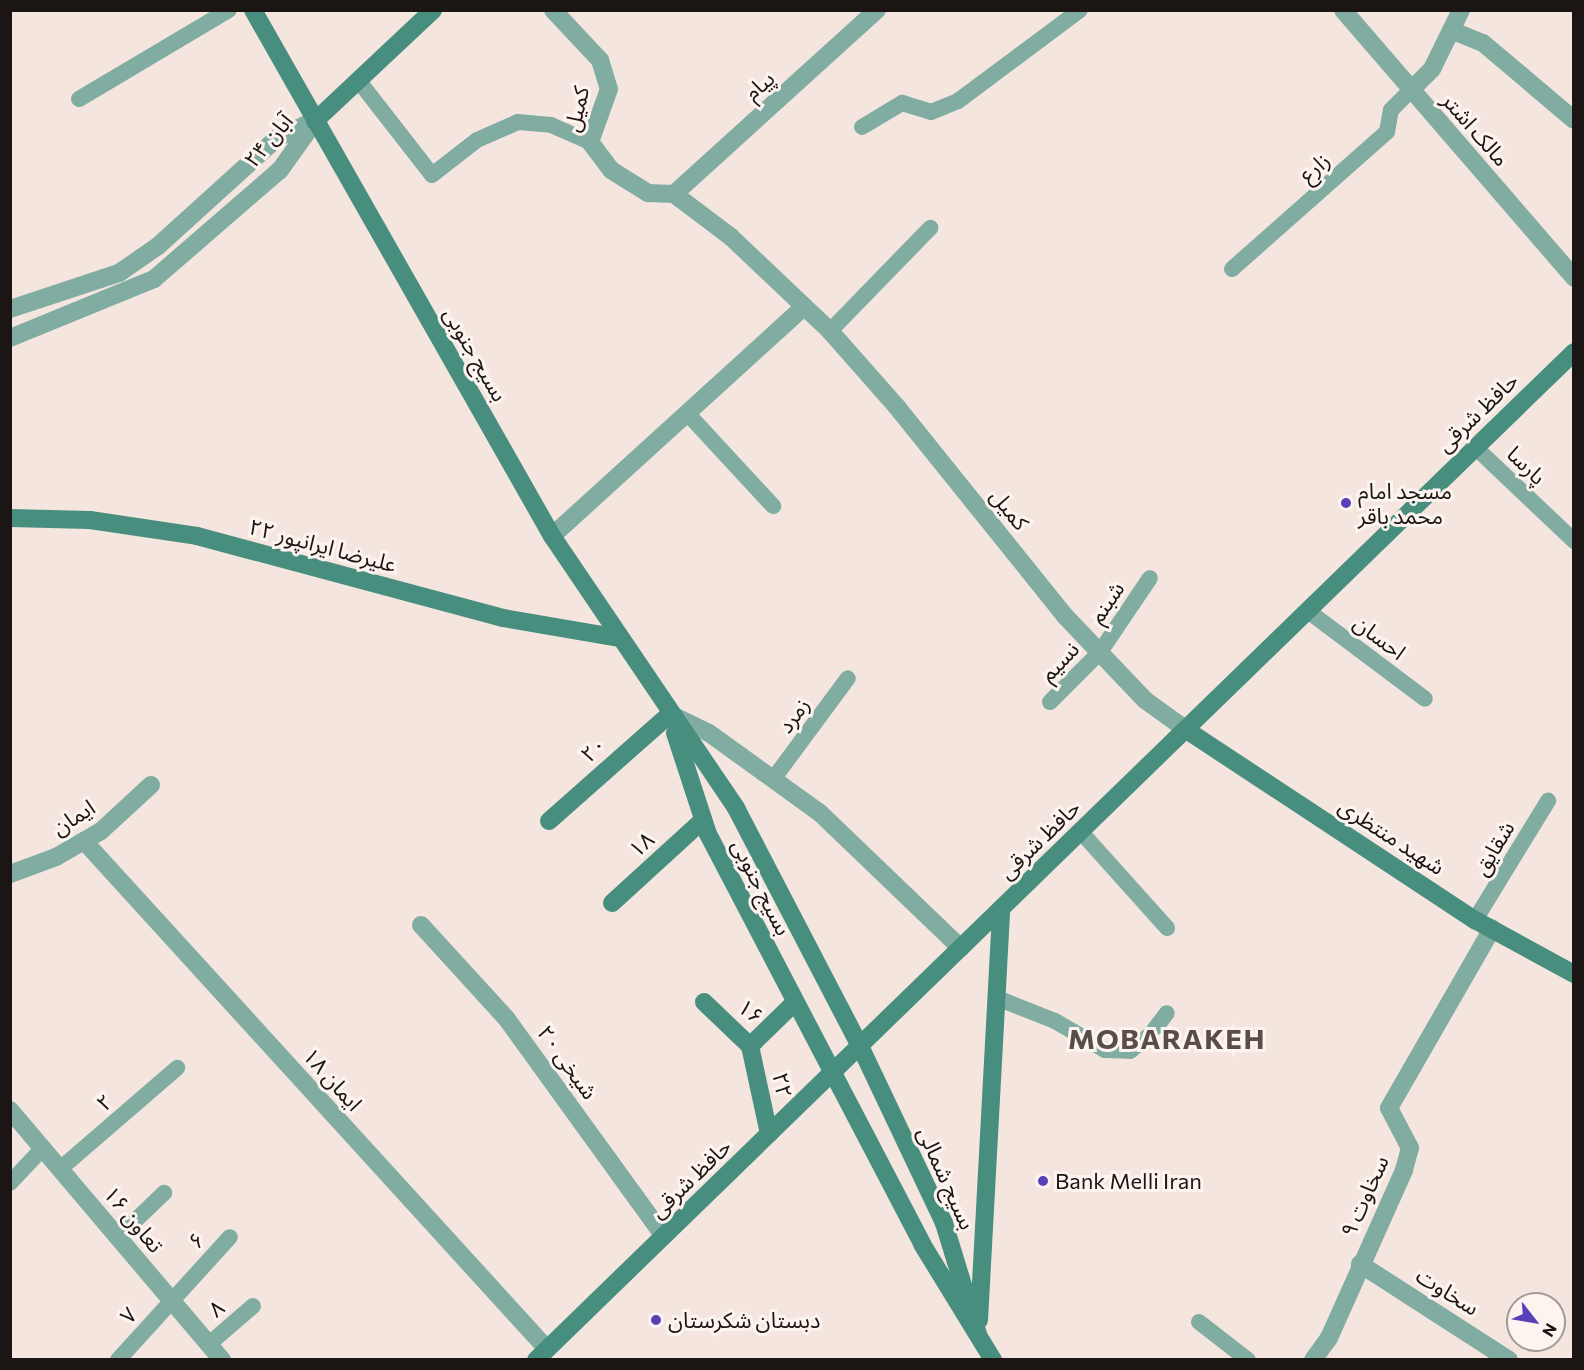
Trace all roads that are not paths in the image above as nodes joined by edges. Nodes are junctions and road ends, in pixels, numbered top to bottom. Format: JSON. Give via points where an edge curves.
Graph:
{"nodes":[{"id":1,"x":229,"y":10,"type":"edge"},
{"id":2,"x":253,"y":10,"type":"edge"},
{"id":3,"x":433,"y":10,"type":"edge"},
{"id":4,"x":553,"y":10,"type":"edge"},
{"id":5,"x":878,"y":10,"type":"edge"},
{"id":6,"x":1080,"y":10,"type":"edge"},
{"id":7,"x":1343,"y":10,"type":"edge"},
{"id":8,"x":1461,"y":10,"type":"edge"},
{"id":9,"x":1453,"y":31,"type":"junction"},
{"id":10,"x":358,"y":80,"type":"junction"},
{"id":11,"x":1411,"y":90,"type":"junction"},
{"id":12,"x":79,"y":99,"type":"dead end"},
{"id":13,"x":1574,"y":120,"type":"edge"},
{"id":14,"x":315,"y":121,"type":"junction"},
{"id":15,"x":862,"y":127,"type":"dead end"},
{"id":16,"x":590,"y":142,"type":"junction"},
{"id":17,"x":674,"y":194,"type":"junction"},
{"id":18,"x":930,"y":228,"type":"dead end"},
{"id":19,"x":1232,"y":269,"type":"dead end"},
{"id":20,"x":1574,"y":278,"type":"edge"},
{"id":21,"x":804,"y":307,"type":"junction"},
{"id":22,"x":10,"y":309,"type":"edge"},
{"id":23,"x":830,"y":331,"type":"junction"},
{"id":24,"x":10,"y":338,"type":"edge"},
{"id":25,"x":1574,"y":352,"type":"edge"},
{"id":26,"x":687,"y":413,"type":"junction"},
{"id":27,"x":1475,"y":447,"type":"junction"},
{"id":28,"x":773,"y":506,"type":"dead end"},
{"id":29,"x":10,"y":518,"type":"edge"},
{"id":30,"x":552,"y":537,"type":"junction"},
{"id":31,"x":1574,"y":541,"type":"edge"},
{"id":32,"x":1150,"y":578,"type":"dead end"},
{"id":33,"x":1308,"y":611,"type":"junction"},
{"id":34,"x":620,"y":638,"type":"junction"},
{"id":35,"x":1100,"y":652,"type":"junction"},
{"id":36,"x":848,"y":678,"type":"dead end"},
{"id":37,"x":1425,"y":699,"type":"dead end"},
{"id":38,"x":1050,"y":702,"type":"dead end"},
{"id":39,"x":669,"y":714,"type":"junction"},
{"id":40,"x":1188,"y":730,"type":"junction"},
{"id":41,"x":774,"y":778,"type":"junction"},
{"id":42,"x":151,"y":785,"type":"dead end"},
{"id":43,"x":1548,"y":801,"type":"dead end"},
{"id":44,"x":703,"y":820,"type":"junction"},
{"id":45,"x":549,"y":821,"type":"dead end"},
{"id":46,"x":1081,"y":832,"type":"junction"},
{"id":47,"x":84,"y":841,"type":"junction"},
{"id":48,"x":10,"y":874,"type":"edge"},
{"id":49,"x":612,"y":903,"type":"dead end"},
{"id":50,"x":1001,"y":909,"type":"junction"},
{"id":51,"x":1476,"y":920,"type":"junction"},
{"id":52,"x":421,"y":924,"type":"dead end"},
{"id":53,"x":1167,"y":928,"type":"dead end"},
{"id":54,"x":1492,"y":929,"type":"junction"},
{"id":55,"x":961,"y":948,"type":"junction"},
{"id":56,"x":1574,"y":974,"type":"edge"},
{"id":57,"x":997,"y":998,"type":"junction"},
{"id":58,"x":704,"y":1002,"type":"dead end"},
{"id":59,"x":794,"y":1003,"type":"junction"},
{"id":60,"x":1167,"y":1013,"type":"dead end"},
{"id":61,"x":750,"y":1046,"type":"junction"},
{"id":62,"x":860,"y":1046,"type":"junction"},
{"id":63,"x":177,"y":1068,"type":"dead end"},
{"id":64,"x":831,"y":1074,"type":"junction"},
{"id":65,"x":10,"y":1110,"type":"edge"},
{"id":66,"x":769,"y":1134,"type":"junction"},
{"id":67,"x":43,"y":1148,"type":"junction"},
{"id":68,"x":60,"y":1169,"type":"junction"},
{"id":69,"x":10,"y":1183,"type":"edge"},
{"id":70,"x":164,"y":1193,"type":"dead end"},
{"id":71,"x":664,"y":1236,"type":"junction"},
{"id":72,"x":118,"y":1237,"type":"junction"},
{"id":73,"x":230,"y":1237,"type":"dead end"},
{"id":74,"x":1360,"y":1264,"type":"junction"},
{"id":75,"x":172,"y":1301,"type":"junction"},
{"id":76,"x":253,"y":1306,"type":"dead end"},
{"id":77,"x":1199,"y":1322,"type":"dead end"},
{"id":78,"x":978,"y":1334,"type":"junction"},
{"id":79,"x":209,"y":1344,"type":"junction"},
{"id":80,"x":542,"y":1354,"type":"edge"},
{"id":81,"x":118,"y":1359,"type":"edge"},
{"id":82,"x":222,"y":1359,"type":"edge"},
{"id":83,"x":993,"y":1359,"type":"edge"},
{"id":84,"x":1248,"y":1359,"type":"edge"},
{"id":85,"x":1313,"y":1359,"type":"edge"},
{"id":86,"x":1509,"y":1359,"type":"edge"}],
"edges":[{"from":1,"to":12,"type":"lane"},
{"from":2,"to":14,"type":"main road","name":"بسیج جنوبی"},
{"from":3,"to":10,"type":"main road"},
{"from":4,"to":16,"type":"street","name":"کمیل","via":[[600,60],[609,89]]},
{"from":5,"to":17,"type":"street","name":"پیام"},
{"from":6,"to":15,"type":"lane","via":[[958,101],[931,112],[902,103]]},
{"from":7,"to":11,"type":"street","name":"مالک اشتر"},
{"from":8,"to":9,"type":"street"},
{"from":9,"to":11,"type":"street","via":[[1432,69]]},
{"from":9,"to":13,"type":"street","via":[[1483,43]]},
{"from":10,"to":14,"type":"main road"},
{"from":10,"to":16,"type":"lane","via":[[432,175],[477,140],[518,122],[551,125]]},
{"from":11,"to":19,"type":"lane","name":"زارع","via":[[1391,111],[1387,132]]},
{"from":11,"to":20,"type":"street","name":"مالک اشتر"},
{"from":14,"to":22,"type":"street","name":"آبان ۲۴","via":[[277,138],[158,246],[119,273]]},
{"from":14,"to":24,"type":"street","name":"آبان ۲۴","via":[[280,170],[154,279]]},
{"from":14,"to":30,"type":"main road","name":"بسیج جنوبی"},
{"from":16,"to":17,"type":"street","name":"کمیل","via":[[610,170],[648,194]]},
{"from":17,"to":21,"type":"street","name":"کمیل","via":[[730,237]]},
{"from":18,"to":23,"type":"lane"},
{"from":21,"to":23,"type":"street","name":"کمیل"},
{"from":21,"to":26,"type":"street"},
{"from":23,"to":35,"type":"street","name":"کمیل","via":[[897,407],[1065,616]]},
{"from":25,"to":27,"type":"main road","name":"حافظ شرقی"},
{"from":26,"to":28,"type":"lane"},
{"from":26,"to":30,"type":"street"},
{"from":27,"to":31,"type":"lane","name":"پارسا"},
{"from":27,"to":33,"type":"main road","name":"حافظ شرقی"},
{"from":29,"to":34,"type":"main road","name":"علیرضا ایرانپور ۲۲","via":[[90,519],[197,536],[503,618]]},
{"from":30,"to":34,"type":"main road","name":"بسیج جنوبی"},
{"from":32,"to":35,"type":"lane","name":"شبنم"},
{"from":33,"to":37,"type":"lane","name":"احسان"},
{"from":33,"to":40,"type":"main road","name":"حافظ شرقی"},
{"from":34,"to":39,"type":"main road","name":"بسیج جنوبی"},
{"from":35,"to":38,"type":"lane","name":"نسیم"},
{"from":35,"to":40,"type":"street","name":"کمیل","via":[[1145,700]]},
{"from":36,"to":41,"type":"lane","name":"زمرد"},
{"from":39,"to":41,"type":"street","via":[[709,733]]},
{"from":39,"to":44,"type":"main road","name":"بسیج جنوبی"},
{"from":39,"to":45,"type":"main road","name":"۲۰"},
{"from":39,"to":62,"type":"main road","name":"بسیج جنوبی","via":[[735,808]]},
{"from":40,"to":46,"type":"main road","name":"حافظ شرقی"},
{"from":40,"to":51,"type":"main road","name":"شهید منتظری"},
{"from":41,"to":55,"type":"street","via":[[820,813]]},
{"from":42,"to":47,"type":"street","name":"ایمان"},
{"from":43,"to":51,"type":"lane","name":"شقایق"},
{"from":44,"to":49,"type":"main road","name":"۱۸"},
{"from":44,"to":59,"type":"main road","name":"بسیج جنوبی"},
{"from":46,"to":50,"type":"main road","name":"حافظ شرقی"},
{"from":46,"to":53,"type":"lane"},
{"from":47,"to":48,"type":"street","name":"ایمان"},
{"from":47,"to":80,"type":"street","name":"ایمان ۱۸"},
{"from":50,"to":55,"type":"main road","name":"حافظ شرقی"},
{"from":50,"to":57,"type":"main road"},
{"from":51,"to":54,"type":"main road","name":"شهید منتظری"},
{"from":52,"to":71,"type":"street","name":"شیخی ۲۰","via":[[506,1018]]},
{"from":54,"to":56,"type":"main road","name":"شهید منتظری"},
{"from":54,"to":74,"type":"street","name":"سخاوت ۹","via":[[1389,1108],[1410,1148]]},
{"from":55,"to":62,"type":"main road","name":"حافظ شرقی"},
{"from":57,"to":60,"type":"lane","via":[[1055,1022],[1105,1050],[1130,1050],[1151,1034]]},
{"from":57,"to":78,"type":"main road"},
{"from":58,"to":61,"type":"main road","name":"۱۶"},
{"from":59,"to":61,"type":"main road","name":"۱۶"},
{"from":59,"to":64,"type":"main road","name":"بسیج جنوبی"},
{"from":61,"to":66,"type":"main road","name":"۲۲"},
{"from":62,"to":64,"type":"main road","name":"حافظ شرقی"},
{"from":62,"to":78,"type":"main road","name":"بسیج شمالی","via":[[944,1223]]},
{"from":63,"to":68,"type":"lane","name":"۲"},
{"from":64,"to":66,"type":"main road","name":"حافظ شرقی"},
{"from":64,"to":78,"type":"main road","name":"بسیج شمالی","via":[[922,1244]]},
{"from":65,"to":67,"type":"street","name":"تعاون ۱۶"},
{"from":66,"to":71,"type":"main road","name":"حافظ شرقی"},
{"from":67,"to":68,"type":"street","name":"تعاون ۱۶"},
{"from":67,"to":69,"type":"lane"},
{"from":68,"to":72,"type":"street","name":"تعاون ۱۶"},
{"from":70,"to":72,"type":"lane"},
{"from":71,"to":80,"type":"main road","name":"حافظ شرقی"},
{"from":72,"to":75,"type":"street","name":"تعاون ۱۶"},
{"from":73,"to":75,"type":"lane","name":"۶"},
{"from":74,"to":85,"type":"street","name":"سخاوت ۹","via":[[1329,1338]]},
{"from":74,"to":86,"type":"street","name":"سخاوت"},
{"from":75,"to":79,"type":"street","name":"تعاون ۱۶"},
{"from":75,"to":81,"type":"lane","name":"۷"},
{"from":76,"to":79,"type":"lane","name":"۸"},
{"from":77,"to":84,"type":"lane"},
{"from":78,"to":83,"type":"main road","name":"بسیج شمالی"},
{"from":79,"to":82,"type":"street","name":"تعاون ۱۶"}]}
